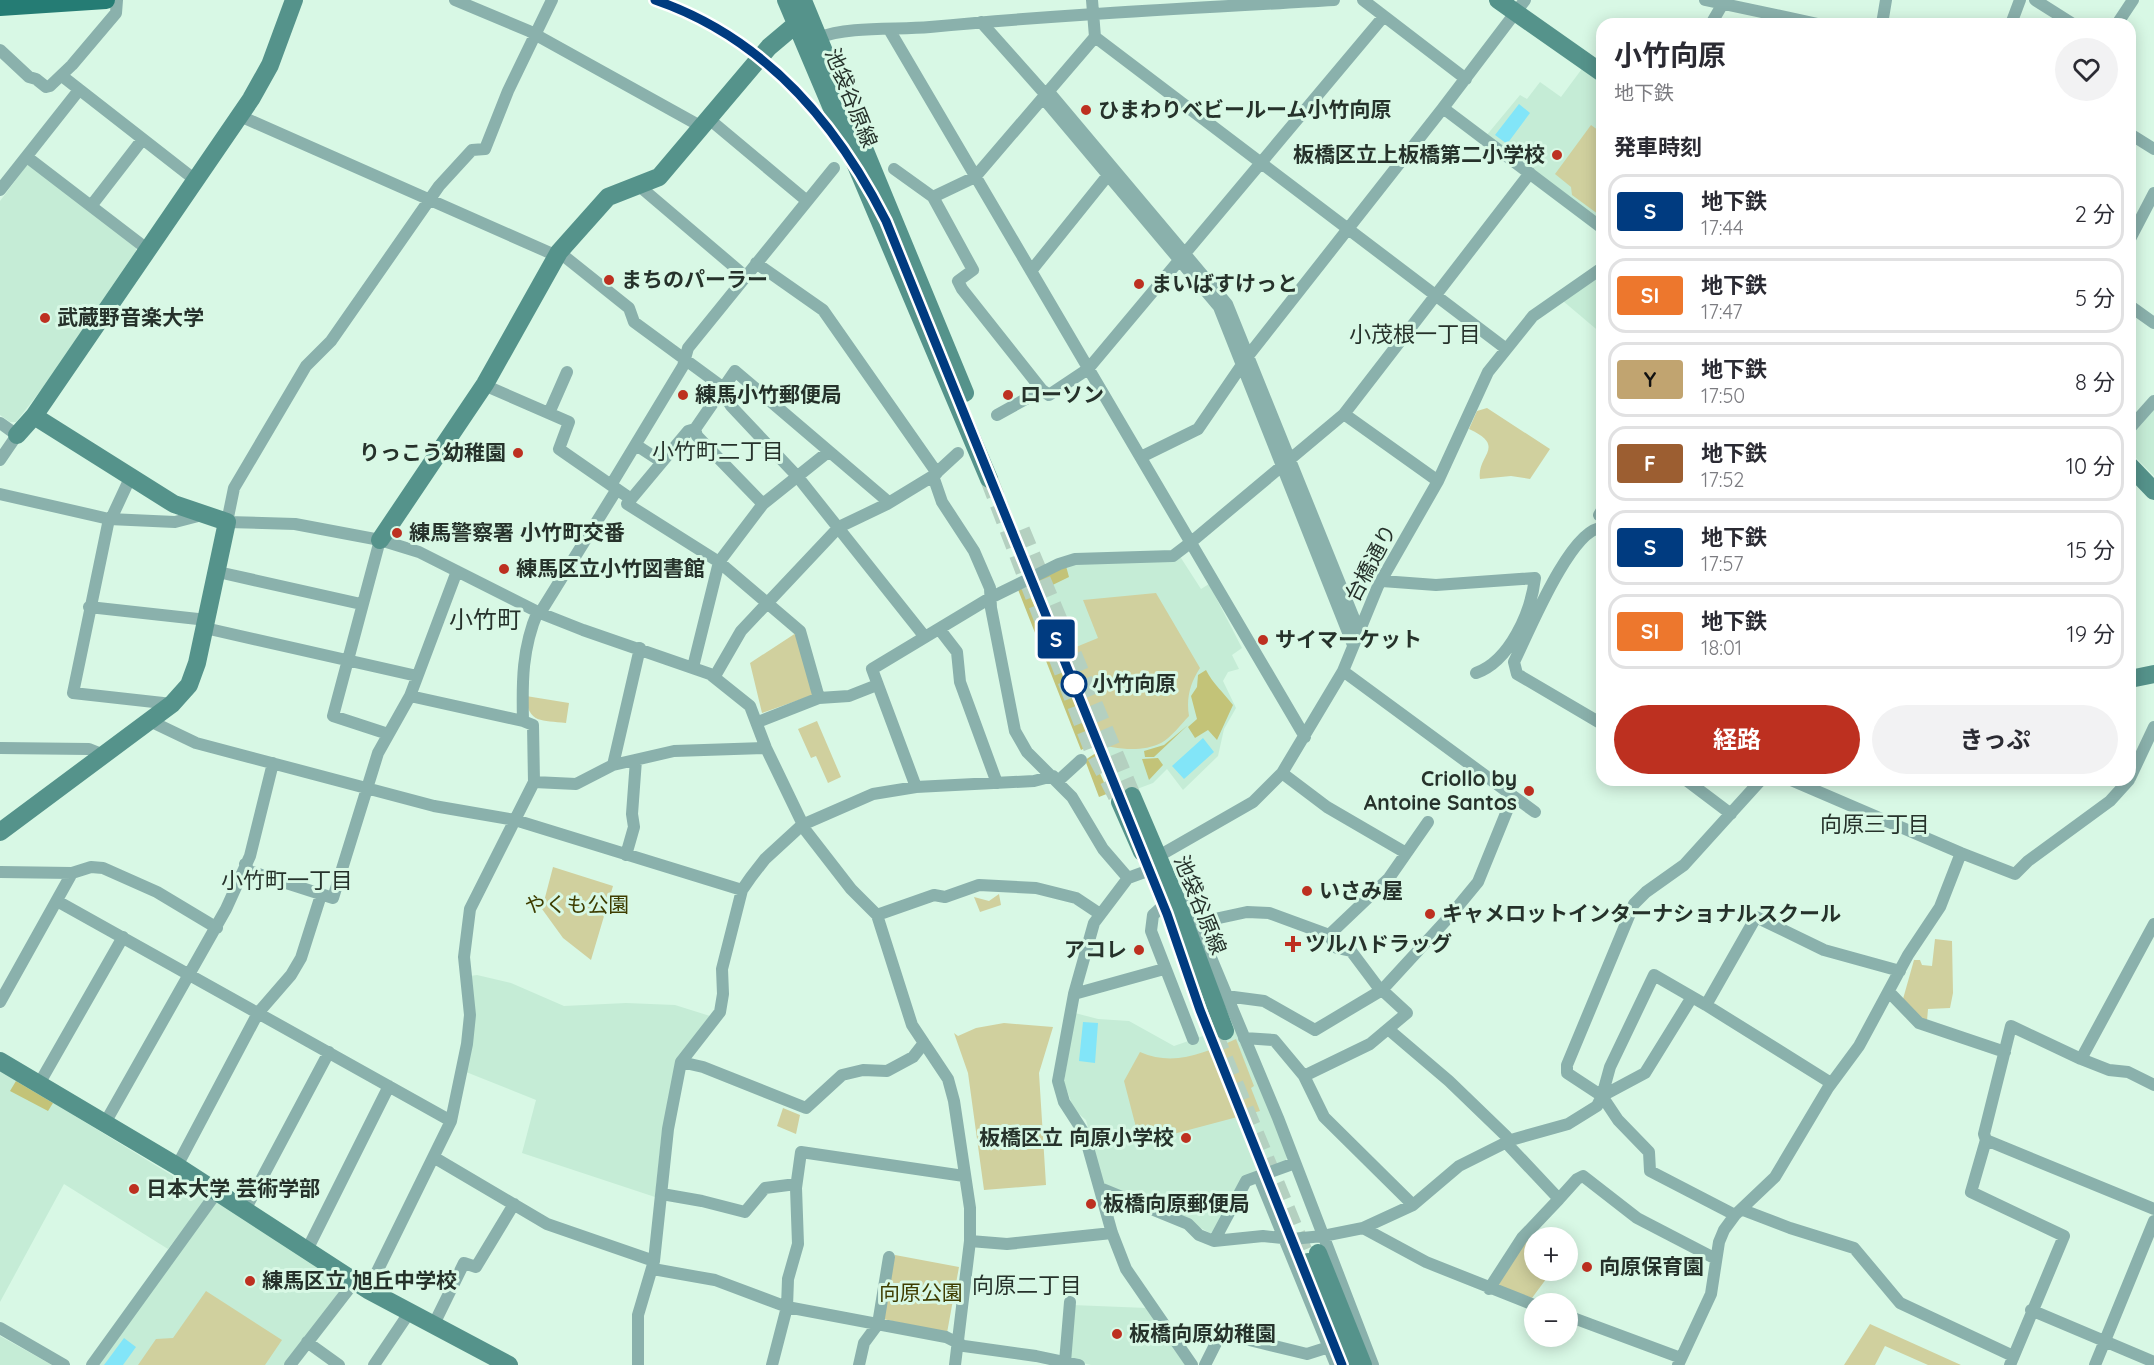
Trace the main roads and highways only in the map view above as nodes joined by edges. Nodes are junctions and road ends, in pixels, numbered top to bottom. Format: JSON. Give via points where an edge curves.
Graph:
{"nodes":[{"id":1,"x":106,"y":0,"type":"edge"},
{"id":2,"x":0,"y":7,"type":"edge"}],
"edges":[{"from":1,"to":2,"type":"main road"}]}
